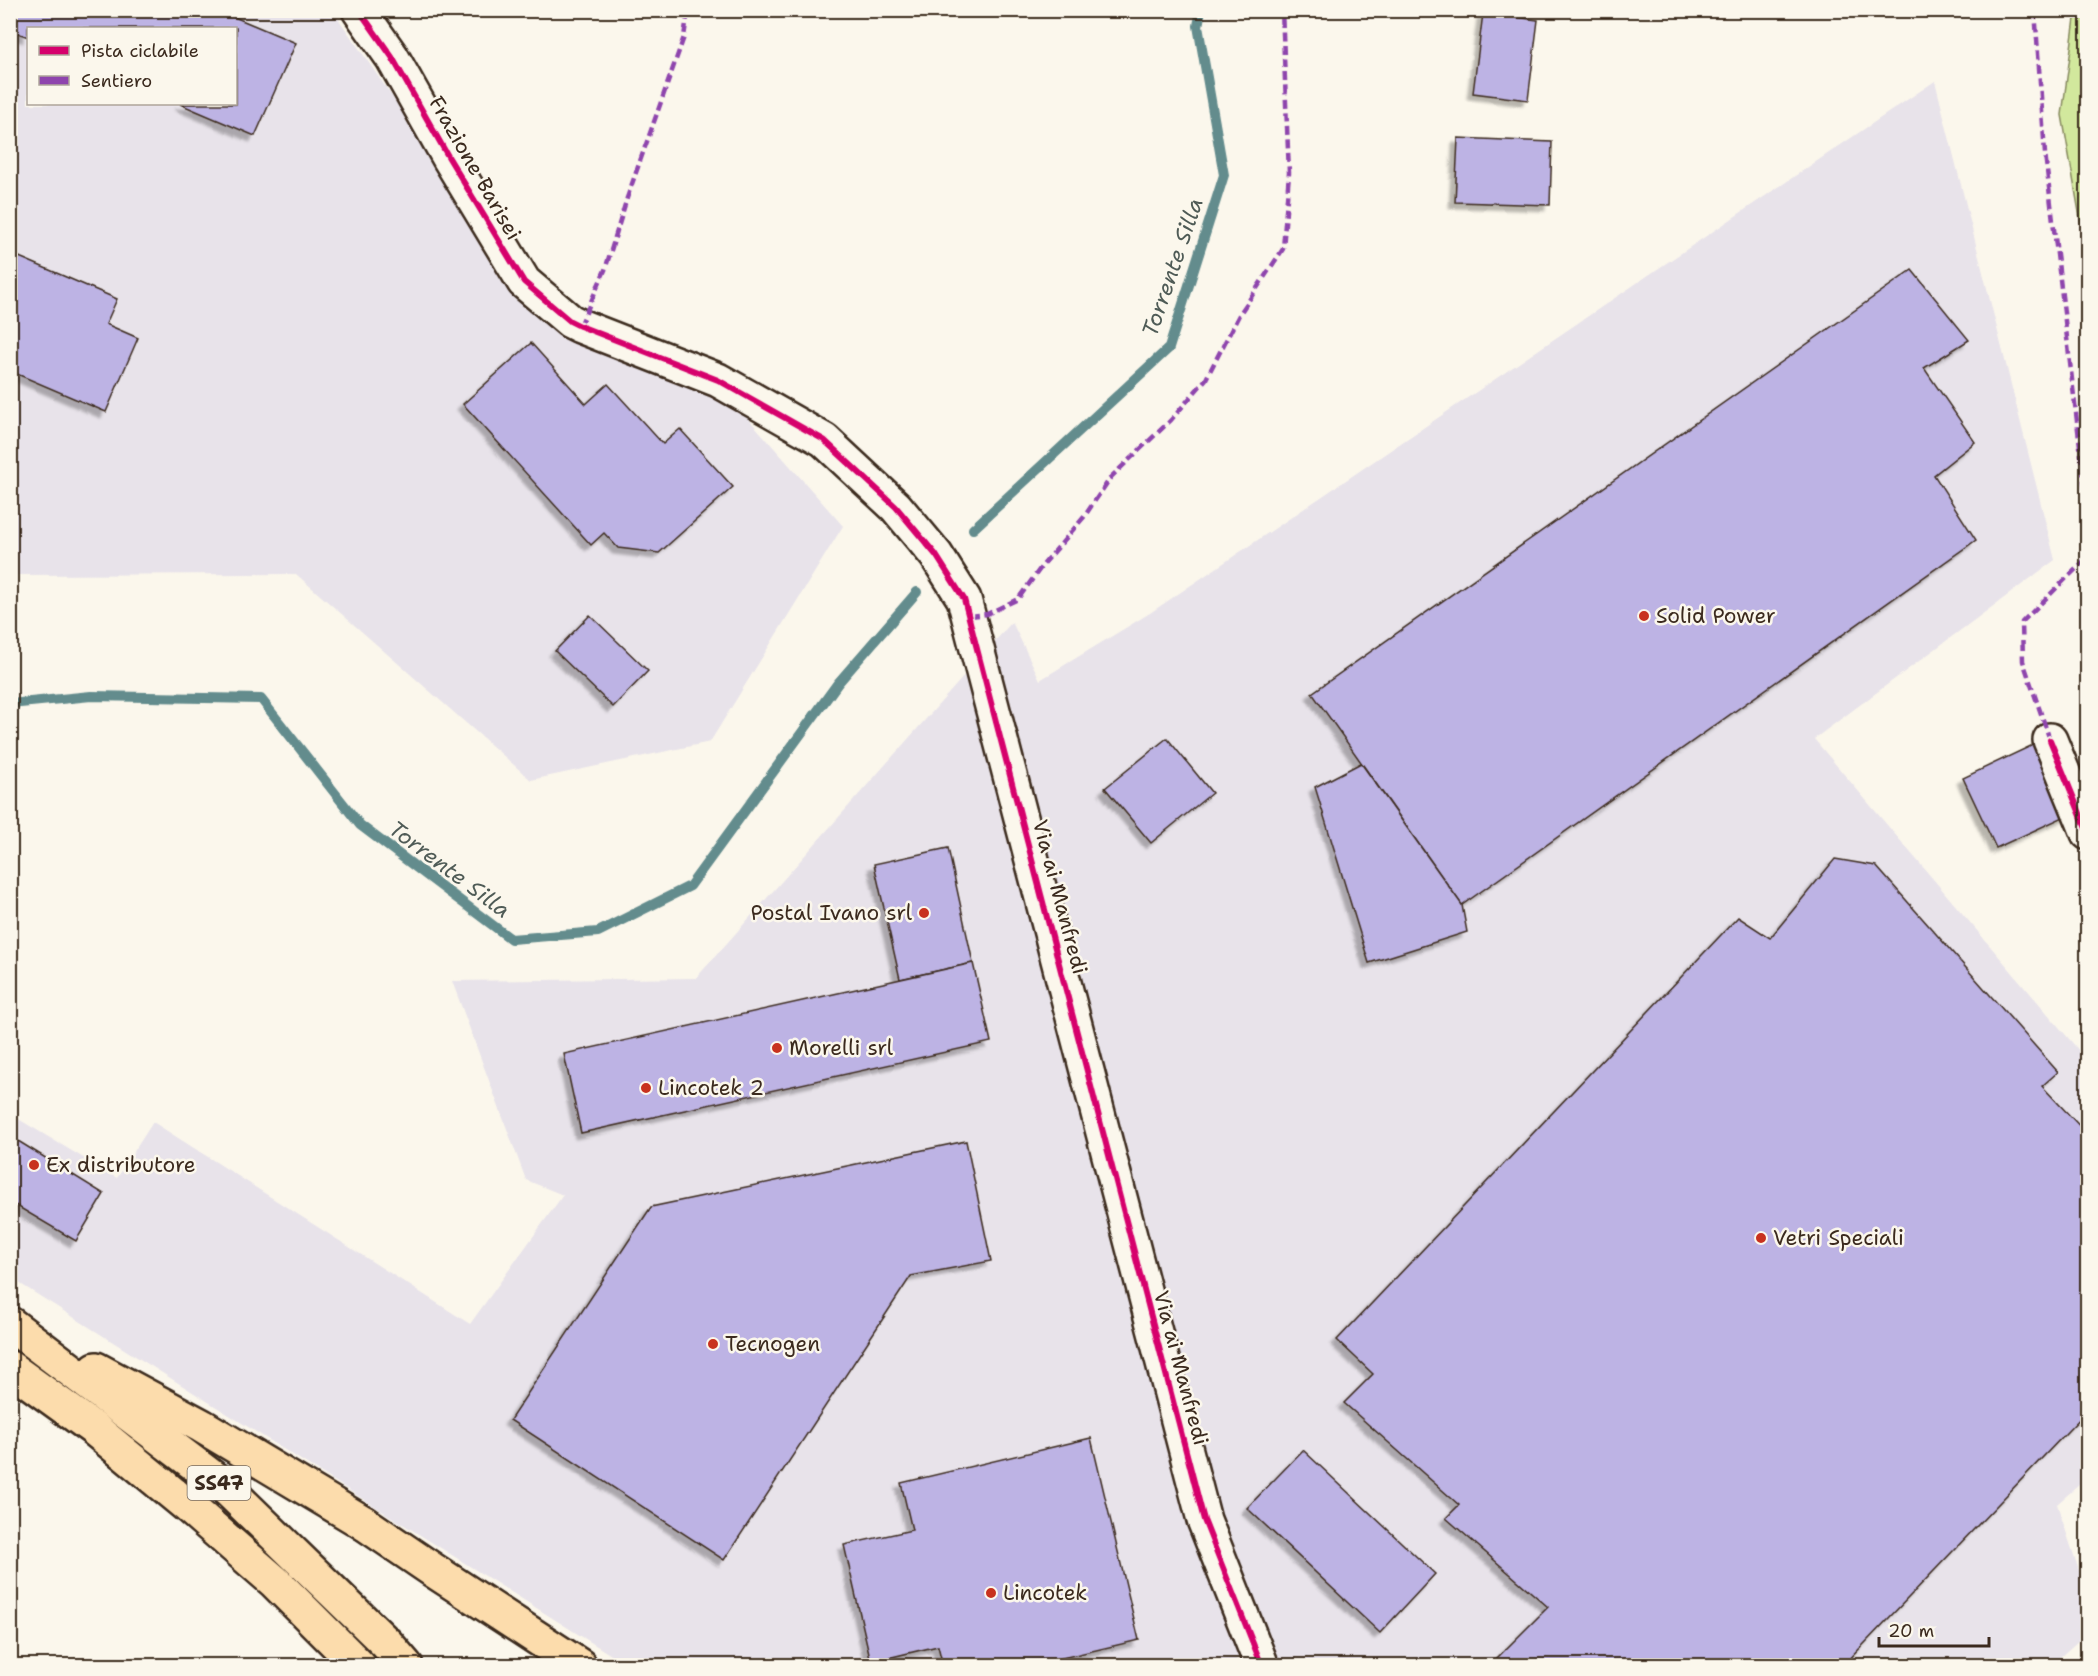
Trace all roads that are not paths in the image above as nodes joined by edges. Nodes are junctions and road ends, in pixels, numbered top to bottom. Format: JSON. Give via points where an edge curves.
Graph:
{"nodes":[{"id":1,"x":359,"y":10,"type":"edge"},
{"id":2,"x":580,"y":326,"type":"joint"},
{"id":3,"x":2050,"y":740,"type":"dead end"},
{"id":4,"x":2088,"y":834,"type":"edge"},
{"id":5,"x":11,"y":1324,"type":"edge"},
{"id":6,"x":10,"y":1368,"type":"edge"},
{"id":7,"x":359,"y":1665,"type":"edge"},
{"id":8,"x":406,"y":1665,"type":"edge"},
{"id":9,"x":580,"y":1665,"type":"edge"},
{"id":10,"x":1262,"y":1665,"type":"edge"}],
"edges":[{"from":1,"to":2,"type":"street","name":"Frazione Barisei","via":[[392,57],[524,282]]},
{"from":2,"to":10,"type":"street","name":"Via ai Manfredi","via":[[718,380],[824,440],[896,507],[936,555],[964,600],[1204,1520]]},
{"from":3,"to":4,"type":"street"},
{"from":5,"to":8,"type":"main road","number":"SS47","via":[[225,1487]]},
{"from":5,"to":9,"type":"main road","via":[[202,1426],[364,1523]]},
{"from":6,"to":7,"type":"main road","number":"SS47","via":[[93,1428],[189,1507],[275,1582]]}]}
